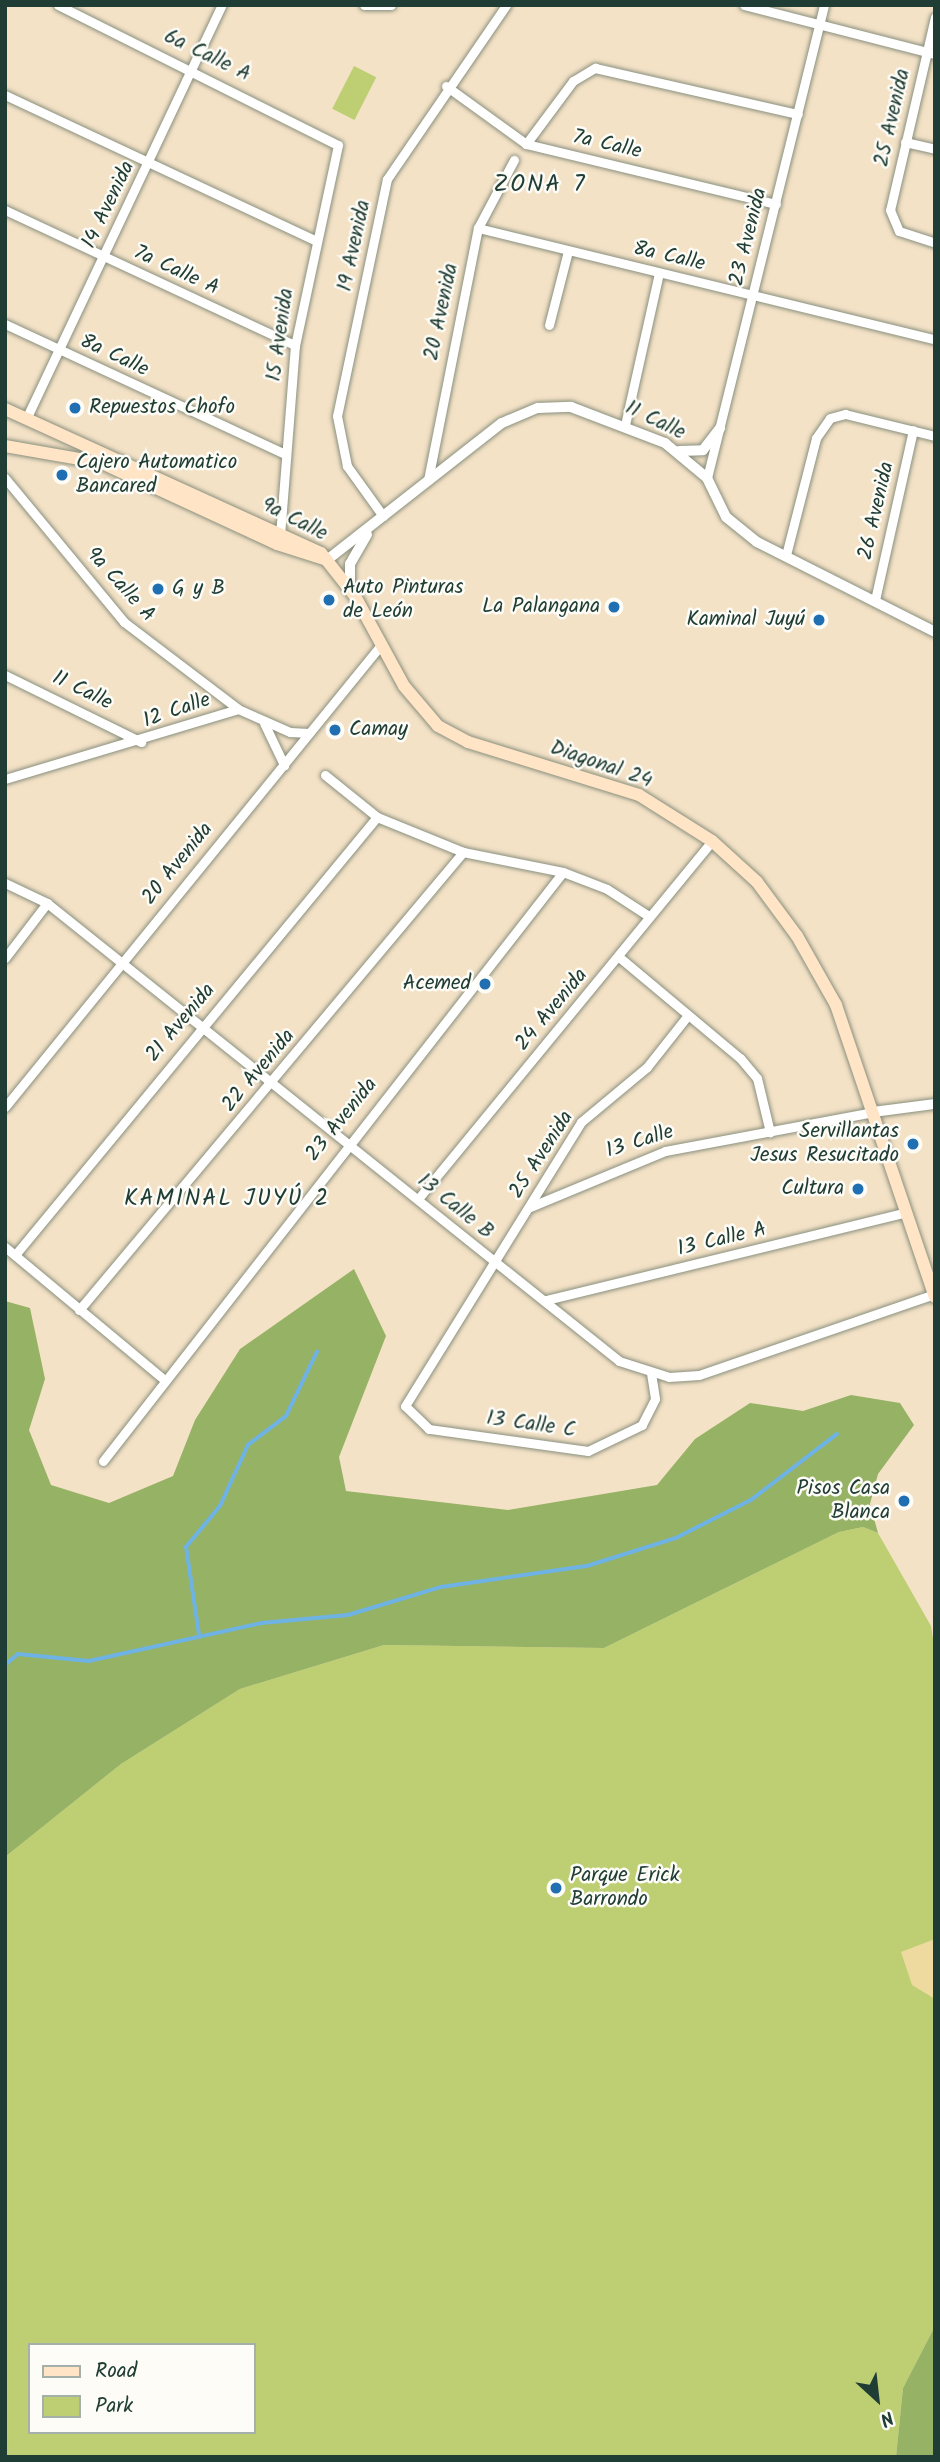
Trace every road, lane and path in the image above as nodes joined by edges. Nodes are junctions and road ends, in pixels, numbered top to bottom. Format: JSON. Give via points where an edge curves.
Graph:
{"nodes":[{"id":1,"x":58,"y":5,"type":"edge"},
{"id":2,"x":222,"y":5,"type":"edge"},
{"id":3,"x":364,"y":5,"type":"edge"},
{"id":4,"x":506,"y":5,"type":"edge"},
{"id":5,"x":744,"y":5,"type":"edge"},
{"id":6,"x":824,"y":5,"type":"edge"},
{"id":7,"x":388,"y":7,"type":"edge"},
{"id":8,"x":935,"y":16,"type":"edge"},
{"id":9,"x":819,"y":25,"type":"junction"},
{"id":10,"x":931,"y":53,"type":"edge"},
{"id":11,"x":193,"y":67,"type":"junction"},
{"id":12,"x":446,"y":86,"type":"junction"},
{"id":13,"x":5,"y":95,"type":"edge"},
{"id":14,"x":797,"y":114,"type":"junction"},
{"id":15,"x":905,"y":142,"type":"junction"},
{"id":16,"x":526,"y":144,"type":"junction"},
{"id":17,"x":338,"y":145,"type":"joint"},
{"id":18,"x":935,"y":149,"type":"edge"},
{"id":19,"x":514,"y":160,"type":"dead end"},
{"id":20,"x":150,"y":162,"type":"junction"},
{"id":21,"x":776,"y":204,"type":"junction"},
{"id":22,"x":5,"y":210,"type":"edge"},
{"id":23,"x":478,"y":228,"type":"junction"},
{"id":24,"x":315,"y":240,"type":"junction"},
{"id":25,"x":935,"y":243,"type":"edge"},
{"id":26,"x":568,"y":251,"type":"junction"},
{"id":27,"x":103,"y":256,"type":"junction"},
{"id":28,"x":659,"y":273,"type":"junction"},
{"id":29,"x":753,"y":295,"type":"junction"},
{"id":30,"x":5,"y":324,"type":"edge"},
{"id":31,"x":549,"y":325,"type":"dead end"},
{"id":32,"x":935,"y":340,"type":"edge"},
{"id":33,"x":295,"y":345,"type":"junction"},
{"id":34,"x":60,"y":350,"type":"junction"},
{"id":35,"x":5,"y":409,"type":"edge"},
{"id":36,"x":26,"y":419,"type":"junction"},
{"id":37,"x":625,"y":425,"type":"junction"},
{"id":38,"x":720,"y":428,"type":"junction"},
{"id":39,"x":913,"y":430,"type":"junction"},
{"id":40,"x":935,"y":436,"type":"edge"},
{"id":41,"x":5,"y":446,"type":"edge"},
{"id":42,"x":677,"y":450,"type":"junction"},
{"id":43,"x":285,"y":454,"type":"junction"},
{"id":44,"x":5,"y":478,"type":"edge"},
{"id":45,"x":708,"y":478,"type":"junction"},
{"id":46,"x":428,"y":480,"type":"junction"},
{"id":47,"x":379,"y":519,"type":"junction"},
{"id":48,"x":280,"y":534,"type":"junction"},
{"id":49,"x":786,"y":555,"type":"junction"},
{"id":50,"x":327,"y":560,"type":"junction"},
{"id":51,"x":351,"y":589,"type":"junction"},
{"id":52,"x":874,"y":600,"type":"junction"},
{"id":53,"x":935,"y":632,"type":"edge"},
{"id":54,"x":380,"y":646,"type":"junction"},
{"id":55,"x":5,"y":675,"type":"edge"},
{"id":56,"x":238,"y":709,"type":"junction"},
{"id":57,"x":261,"y":719,"type":"junction"},
{"id":58,"x":309,"y":733,"type":"junction"},
{"id":59,"x":141,"y":742,"type":"junction"},
{"id":60,"x":284,"y":765,"type":"junction"},
{"id":61,"x":325,"y":775,"type":"dead end"},
{"id":62,"x":5,"y":779,"type":"edge"},
{"id":63,"x":377,"y":817,"type":"junction"},
{"id":64,"x":712,"y":841,"type":"junction"},
{"id":65,"x":463,"y":852,"type":"junction"},
{"id":66,"x":563,"y":872,"type":"junction"},
{"id":67,"x":5,"y":883,"type":"edge"},
{"id":68,"x":47,"y":903,"type":"junction"},
{"id":69,"x":648,"y":915,"type":"junction"},
{"id":70,"x":619,"y":957,"type":"junction"},
{"id":71,"x":5,"y":958,"type":"edge"},
{"id":72,"x":121,"y":962,"type":"junction"},
{"id":73,"x":688,"y":1015,"type":"junction"},
{"id":74,"x":201,"y":1026,"type":"junction"},
{"id":75,"x":273,"y":1084,"type":"junction"},
{"id":76,"x":935,"y":1104,"type":"edge"},
{"id":77,"x":5,"y":1107,"type":"edge"},
{"id":78,"x":873,"y":1112,"type":"junction"},
{"id":79,"x":769,"y":1132,"type":"junction"},
{"id":80,"x":346,"y":1143,"type":"junction"},
{"id":81,"x":418,"y":1199,"type":"junction"},
{"id":82,"x":528,"y":1208,"type":"junction"},
{"id":83,"x":906,"y":1212,"type":"junction"},
{"id":84,"x":5,"y":1247,"type":"edge"},
{"id":85,"x":15,"y":1255,"type":"junction"},
{"id":86,"x":494,"y":1260,"type":"junction"},
{"id":87,"x":934,"y":1296,"type":"edge"},
{"id":88,"x":546,"y":1300,"type":"junction"},
{"id":89,"x":79,"y":1310,"type":"junction"},
{"id":90,"x":652,"y":1373,"type":"junction"},
{"id":91,"x":162,"y":1378,"type":"junction"},
{"id":92,"x":405,"y":1406,"type":"joint"},
{"id":93,"x":103,"y":1461,"type":"dead end"}],
"edges":[{"from":1,"to":11,"type":"street","name":"6a Calle A"},
{"from":2,"to":11,"type":"street","name":"14 Avenida"},
{"from":3,"to":7,"type":"street"},
{"from":4,"to":12,"type":"street","name":"19 Avenida"},
{"from":5,"to":9,"type":"street"},
{"from":6,"to":9,"type":"street","name":"23 Avenida"},
{"from":8,"to":10,"type":"street","name":"25 Avenida"},
{"from":9,"to":10,"type":"street"},
{"from":9,"to":14,"type":"street","name":"23 Avenida"},
{"from":10,"to":15,"type":"street","name":"25 Avenida"},
{"from":11,"to":17,"type":"street","name":"6a Calle A"},
{"from":11,"to":20,"type":"street","name":"14 Avenida"},
{"from":12,"to":16,"type":"street","name":"7a Calle"},
{"from":12,"to":47,"type":"street","name":"19 Avenida","via":[[390,169],[337,410],[347,466]]},
{"from":13,"to":20,"type":"street"},
{"from":14,"to":16,"type":"street","via":[[595,68],[573,81]]},
{"from":14,"to":21,"type":"street","name":"23 Avenida"},
{"from":15,"to":18,"type":"street"},
{"from":15,"to":25,"type":"street","name":"25 Avenida","via":[[891,204],[896,228]]},
{"from":16,"to":21,"type":"street","name":"7a Calle"},
{"from":17,"to":24,"type":"street","name":"15 Avenida"},
{"from":19,"to":23,"type":"street","name":"20 Avenida"},
{"from":20,"to":24,"type":"street"},
{"from":20,"to":27,"type":"street","name":"14 Avenida"},
{"from":21,"to":29,"type":"street","name":"23 Avenida"},
{"from":22,"to":27,"type":"street","name":"7a Calle A"},
{"from":23,"to":26,"type":"street","name":"8a Calle"},
{"from":23,"to":46,"type":"street","name":"20 Avenida"},
{"from":24,"to":33,"type":"street","name":"15 Avenida"},
{"from":26,"to":28,"type":"street","name":"8a Calle"},
{"from":26,"to":31,"type":"street"},
{"from":27,"to":33,"type":"street","name":"7a Calle A"},
{"from":27,"to":34,"type":"street","name":"14 Avenida"},
{"from":28,"to":29,"type":"street","name":"8a Calle"},
{"from":28,"to":37,"type":"street"},
{"from":29,"to":32,"type":"street","name":"8a Calle"},
{"from":29,"to":38,"type":"street","name":"23 Avenida"},
{"from":30,"to":34,"type":"street","name":"8a Calle"},
{"from":33,"to":43,"type":"street","name":"15 Avenida"},
{"from":34,"to":36,"type":"street","name":"14 Avenida"},
{"from":34,"to":43,"type":"street","name":"8a Calle"},
{"from":35,"to":36,"type":"main road","name":"9a Calle"},
{"from":36,"to":48,"type":"main road","name":"9a Calle","via":[[135,463]]},
{"from":37,"to":42,"type":"street","name":"11 Calle"},
{"from":37,"to":46,"type":"street","name":"11 Calle","via":[[571,407],[529,411],[493,428]]},
{"from":38,"to":42,"type":"street","via":[[703,450]]},
{"from":38,"to":45,"type":"street","name":"23 Avenida"},
{"from":39,"to":40,"type":"street"},
{"from":39,"to":49,"type":"street","via":[[845,414],[830,418],[816,438]]},
{"from":39,"to":52,"type":"street","name":"26 Avenida"},
{"from":41,"to":50,"type":"main road","name":"9a Calle","via":[[102,463],[277,544]]},
{"from":42,"to":45,"type":"street","name":"11 Calle"},
{"from":43,"to":48,"type":"street","name":"15 Avenida"},
{"from":44,"to":56,"type":"street","name":"9a Calle A","via":[[124,622]]},
{"from":45,"to":49,"type":"street","name":"11 Calle","via":[[726,517]]},
{"from":46,"to":47,"type":"street","name":"11 Calle"},
{"from":47,"to":50,"type":"street","name":"11 Calle"},
{"from":47,"to":51,"type":"street","name":"11 Calle","via":[[350,564]]},
{"from":48,"to":50,"type":"main road","name":"9a Calle"},
{"from":49,"to":52,"type":"street","name":"11 Calle"},
{"from":50,"to":51,"type":"main road","name":"Diagonal 24"},
{"from":51,"to":54,"type":"main road","name":"Diagonal 24"},
{"from":52,"to":53,"type":"street","name":"11 Calle"},
{"from":54,"to":58,"type":"street","name":"20 Avenida"},
{"from":54,"to":64,"type":"main road","name":"Diagonal 24","via":[[438,726],[492,750],[639,795]]},
{"from":55,"to":59,"type":"street","name":"11 Calle"},
{"from":56,"to":57,"type":"street","name":"9a Calle A"},
{"from":56,"to":59,"type":"street","name":"12 Calle"},
{"from":57,"to":58,"type":"street","name":"9a Calle A"},
{"from":57,"to":60,"type":"street"},
{"from":58,"to":60,"type":"street","name":"20 Avenida"},
{"from":59,"to":62,"type":"street","name":"12 Calle"},
{"from":60,"to":72,"type":"street","name":"20 Avenida"},
{"from":61,"to":63,"type":"street"},
{"from":63,"to":65,"type":"street"},
{"from":63,"to":74,"type":"street","name":"21 Avenida"},
{"from":64,"to":69,"type":"street","name":"24 Avenida"},
{"from":64,"to":78,"type":"main road","name":"Diagonal 24","via":[[757,882],[797,936],[835,1005]]},
{"from":65,"to":66,"type":"street"},
{"from":65,"to":75,"type":"street","name":"22 Avenida"},
{"from":66,"to":69,"type":"street","via":[[607,889]]},
{"from":66,"to":80,"type":"street","name":"23 Avenida"},
{"from":67,"to":68,"type":"street","name":"13 Calle B"},
{"from":68,"to":71,"type":"street"},
{"from":68,"to":72,"type":"street","name":"13 Calle B"},
{"from":69,"to":70,"type":"street","name":"24 Avenida"},
{"from":70,"to":73,"type":"street"},
{"from":70,"to":81,"type":"street","name":"24 Avenida"},
{"from":72,"to":74,"type":"street","name":"13 Calle B"},
{"from":72,"to":77,"type":"street","name":"20 Avenida"},
{"from":73,"to":79,"type":"street","via":[[757,1078]]},
{"from":73,"to":82,"type":"street","name":"25 Avenida","via":[[647,1067],[580,1122]]},
{"from":74,"to":75,"type":"street","name":"13 Calle B"},
{"from":74,"to":85,"type":"street","name":"21 Avenida"},
{"from":75,"to":80,"type":"street","name":"13 Calle B"},
{"from":75,"to":89,"type":"street","name":"22 Avenida"},
{"from":76,"to":78,"type":"street","name":"13 Calle"},
{"from":78,"to":79,"type":"street","name":"13 Calle"},
{"from":78,"to":83,"type":"main road","name":"Diagonal 24"},
{"from":79,"to":82,"type":"street","name":"13 Calle","via":[[665,1151]]},
{"from":80,"to":81,"type":"street","name":"13 Calle B"},
{"from":80,"to":91,"type":"street","name":"23 Avenida"},
{"from":81,"to":86,"type":"street","name":"13 Calle B"},
{"from":82,"to":86,"type":"street","name":"25 Avenida"},
{"from":83,"to":87,"type":"main road","name":"Diagonal 24"},
{"from":83,"to":88,"type":"street","name":"13 Calle A"},
{"from":84,"to":85,"type":"street"},
{"from":85,"to":89,"type":"street"},
{"from":86,"to":88,"type":"street","name":"13 Calle B"},
{"from":86,"to":92,"type":"street","name":"25 Avenida"},
{"from":87,"to":90,"type":"street","name":"13 Calle B","via":[[699,1375]]},
{"from":88,"to":90,"type":"street","name":"13 Calle B","via":[[619,1361]]},
{"from":89,"to":91,"type":"street"},
{"from":90,"to":92,"type":"street","name":"13 Calle C","via":[[655,1399],[642,1425],[617,1442],[588,1451],[429,1429]]},
{"from":91,"to":93,"type":"street","name":"23 Avenida"}]}
